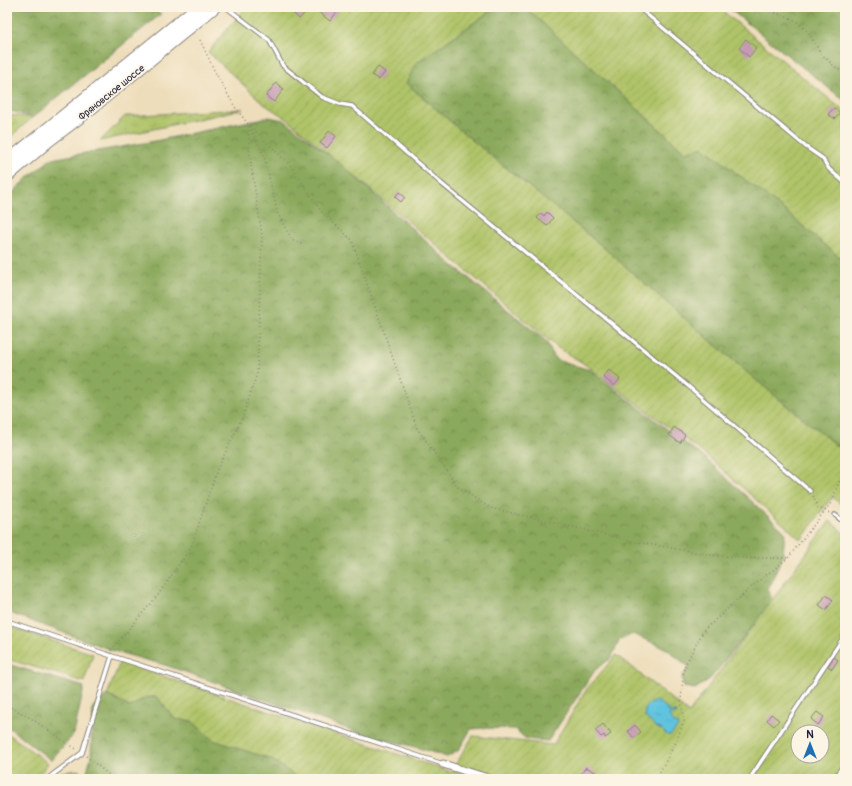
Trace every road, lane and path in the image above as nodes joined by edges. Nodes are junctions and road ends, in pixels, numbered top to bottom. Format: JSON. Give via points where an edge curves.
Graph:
{"nodes":[{"id":1,"x":198,"y":7,"type":"edge"},
{"id":2,"x":214,"y":7,"type":"edge"},
{"id":3,"x":226,"y":7,"type":"edge"},
{"id":4,"x":638,"y":7,"type":"edge"},
{"id":5,"x":760,"y":7,"type":"edge"},
{"id":6,"x":839,"y":7,"type":"edge"},
{"id":7,"x":845,"y":18,"type":"edge"},
{"id":8,"x":200,"y":40,"type":"dead end"},
{"id":9,"x":845,"y":74,"type":"edge"},
{"id":10,"x":248,"y":124,"type":"junction"},
{"id":11,"x":7,"y":162,"type":"edge"},
{"id":12,"x":7,"y":176,"type":"edge"},
{"id":13,"x":845,"y":183,"type":"edge"},
{"id":14,"x":304,"y":245,"type":"dead end"},
{"id":15,"x":845,"y":466,"type":"edge"},
{"id":16,"x":810,"y":491,"type":"joint"},
{"id":17,"x":825,"y":511,"type":"junction"},
{"id":18,"x":835,"y":515,"type":"joint"},
{"id":19,"x":845,"y":523,"type":"edge"},
{"id":20,"x":788,"y":558,"type":"junction"},
{"id":21,"x":7,"y":621,"type":"edge"},
{"id":22,"x":845,"y":635,"type":"edge"},
{"id":23,"x":110,"y":655,"type":"junction"},
{"id":24,"x":7,"y":706,"type":"edge"},
{"id":25,"x":82,"y":753,"type":"junction"},
{"id":26,"x":443,"y":764,"type":"joint"},
{"id":27,"x":845,"y":766,"type":"edge"},
{"id":28,"x":752,"y":775,"type":"dead end"},
{"id":29,"x":47,"y":779,"type":"edge"},
{"id":30,"x":114,"y":779,"type":"edge"},
{"id":31,"x":491,"y":779,"type":"edge"},
{"id":32,"x":656,"y":779,"type":"edge"},
{"id":33,"x":836,"y":779,"type":"edge"}],
"edges":[{"from":1,"to":11,"type":"main road","name":"Фряновское шоссе"},
{"from":2,"to":12,"type":"main road","name":"Фряновское шоссе"},
{"from":3,"to":16,"type":"lane","via":[[269,40],[283,66],[322,97],[352,106]]},
{"from":4,"to":13,"type":"lane","via":[[822,158],[829,169]]},
{"from":5,"to":9,"type":"path","via":[[795,20],[808,32],[822,55]]},
{"from":6,"to":7,"type":"path"},
{"from":8,"to":10,"type":"path","via":[[216,74]]},
{"from":10,"to":14,"type":"path","via":[[264,156],[278,214],[292,240]]},
{"from":10,"to":20,"type":"path","via":[[291,166],[321,210],[352,240],[417,428],[458,487],[490,508],[631,542],[712,555]]},
{"from":10,"to":23,"type":"path","via":[[250,158],[262,235],[257,374],[243,416],[217,470],[191,547],[158,595]]},
{"from":15,"to":17,"type":"path","via":[[831,503]]},
{"from":16,"to":17,"type":"path","via":[[818,508]]},
{"from":17,"to":18,"type":"path"},
{"from":17,"to":20,"type":"path"},
{"from":18,"to":19,"type":"lane"},
{"from":20,"to":32,"type":"path","via":[[704,630],[684,667],[681,700],[684,721]]},
{"from":21,"to":23,"type":"lane"},
{"from":22,"to":28,"type":"lane"},
{"from":23,"to":25,"type":"lane"},
{"from":23,"to":26,"type":"lane"},
{"from":24,"to":25,"type":"path","via":[[24,713]]},
{"from":25,"to":29,"type":"lane"},
{"from":25,"to":30,"type":"path"},
{"from":26,"to":31,"type":"street"},
{"from":27,"to":33,"type":"street"}]}
